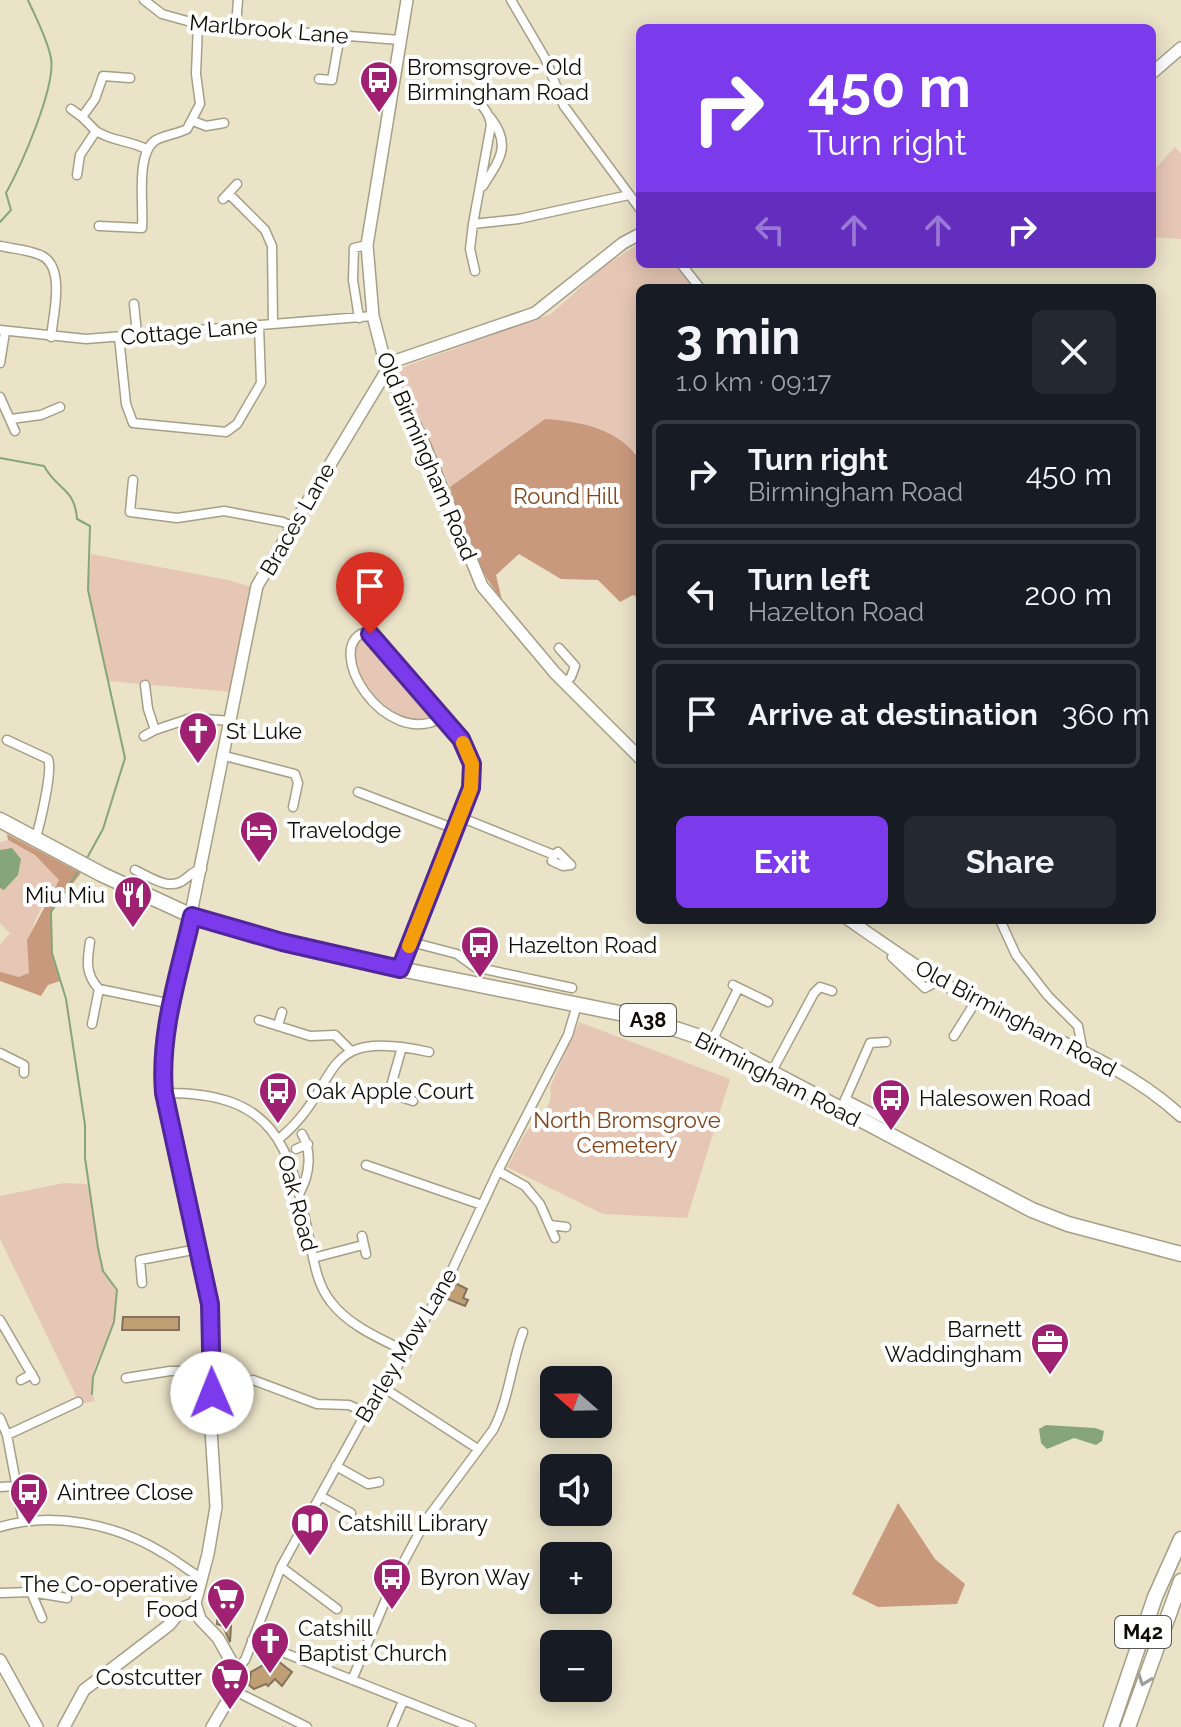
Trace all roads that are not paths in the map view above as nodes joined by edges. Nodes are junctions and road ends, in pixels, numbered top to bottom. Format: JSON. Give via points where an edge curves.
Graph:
{"nodes":[{"id":1,"x":144,"y":0,"type":"edge"},
{"id":2,"x":238,"y":0,"type":"edge"},
{"id":3,"x":407,"y":0,"type":"edge"},
{"id":4,"x":511,"y":0,"type":"edge"},
{"id":5,"x":198,"y":24,"type":"junction"},
{"id":6,"x":236,"y":26,"type":"junction"},
{"id":7,"x":340,"y":35,"type":"junction"},
{"id":8,"x":400,"y":40,"type":"junction"},
{"id":9,"x":1181,"y":48,"type":"edge"},
{"id":10,"x":1156,"y":70,"type":"edge"},
{"id":11,"x":130,"y":78,"type":"dead end"},
{"id":12,"x":319,"y":79,"type":"dead end"},
{"id":13,"x":470,"y":95,"type":"dead end"},
{"id":14,"x":71,"y":109,"type":"dead end"},
{"id":15,"x":490,"y":116,"type":"junction"},
{"id":16,"x":82,"y":117,"type":"junction"},
{"id":17,"x":193,"y":121,"type":"junction"},
{"id":18,"x":224,"y":123,"type":"dead end"},
{"id":19,"x":96,"y":131,"type":"junction"},
{"id":20,"x":146,"y":149,"type":"junction"},
{"id":21,"x":77,"y":175,"type":"dead end"},
{"id":22,"x":237,"y":184,"type":"dead end"},
{"id":23,"x":478,"y":193,"type":"junction"},
{"id":24,"x":629,"y":195,"type":"junction"},
{"id":25,"x":636,"y":204,"type":"edge"},
{"id":26,"x":473,"y":224,"type":"junction"},
{"id":27,"x":105,"y":228,"type":"dead end"},
{"id":28,"x":142,"y":228,"type":"junction"},
{"id":29,"x":153,"y":229,"type":"dead end"},
{"id":30,"x":636,"y":236,"type":"edge"},
{"id":31,"x":367,"y":245,"type":"junction"},
{"id":32,"x":1,"y":246,"type":"edge"},
{"id":33,"x":684,"y":268,"type":"edge"},
{"id":34,"x":475,"y":271,"type":"dead end"},
{"id":35,"x":697,"y":284,"type":"edge"},
{"id":36,"x":134,"y":304,"type":"dead end"},
{"id":37,"x":373,"y":316,"type":"junction"},
{"id":38,"x":359,"y":318,"type":"junction"},
{"id":39,"x":273,"y":323,"type":"junction"},
{"id":40,"x":259,"y":325,"type":"junction"},
{"id":41,"x":2,"y":331,"type":"edge"},
{"id":42,"x":137,"y":334,"type":"junction"},
{"id":43,"x":51,"y":337,"type":"junction"},
{"id":44,"x":119,"y":337,"type":"junction"},
{"id":45,"x":0,"y":363,"type":"edge"},
{"id":46,"x":387,"y":367,"type":"junction"},
{"id":47,"x":0,"y":397,"type":"edge"},
{"id":48,"x":60,"y":407,"type":"dead end"},
{"id":49,"x":11,"y":419,"type":"junction"},
{"id":50,"x":15,"y":431,"type":"dead end"},
{"id":51,"x":133,"y":480,"type":"dead end"},
{"id":52,"x":293,"y":527,"type":"junction"},
{"id":53,"x":559,"y":648,"type":"dead end"},
{"id":54,"x":565,"y":682,"type":"junction"},
{"id":55,"x":145,"y":685,"type":"dead end"},
{"id":56,"x":442,"y":718,"type":"junction"},
{"id":57,"x":231,"y":721,"type":"junction"},
{"id":58,"x":155,"y":730,"type":"junction"},
{"id":59,"x":144,"y":736,"type":"dead end"},
{"id":60,"x":7,"y":740,"type":"dead end"},
{"id":61,"x":636,"y":754,"type":"edge"},
{"id":62,"x":225,"y":756,"type":"junction"},
{"id":63,"x":358,"y":792,"type":"dead end"},
{"id":64,"x":293,"y":807,"type":"dead end"},
{"id":65,"x":460,"y":817,"type":"junction"},
{"id":66,"x":0,"y":820,"type":"edge"},
{"id":67,"x":455,"y":829,"type":"junction"},
{"id":68,"x":35,"y":840,"type":"junction"},
{"id":69,"x":554,"y":855,"type":"dead end"},
{"id":70,"x":202,"y":869,"type":"junction"},
{"id":71,"x":135,"y":870,"type":"dead end"},
{"id":72,"x":192,"y":916,"type":"junction"},
{"id":73,"x":855,"y":924,"type":"edge"},
{"id":74,"x":1002,"y":924,"type":"edge"},
{"id":75,"x":90,"y":942,"type":"dead end"},
{"id":76,"x":411,"y":942,"type":"junction"},
{"id":77,"x":400,"y":969,"type":"junction"},
{"id":78,"x":572,"y":988,"type":"dead end"},
{"id":79,"x":99,"y":989,"type":"junction"},
{"id":80,"x":832,"y":991,"type":"dead end"},
{"id":81,"x":976,"y":1001,"type":"junction"},
{"id":82,"x":768,"y":1002,"type":"dead end"},
{"id":83,"x":172,"y":1004,"type":"junction"},
{"id":84,"x":577,"y":1005,"type":"junction"},
{"id":85,"x":282,"y":1012,"type":"dead end"},
{"id":86,"x":259,"y":1020,"type":"dead end"},
{"id":87,"x":92,"y":1024,"type":"dead end"},
{"id":88,"x":278,"y":1025,"type":"junction"},
{"id":89,"x":954,"y":1036,"type":"dead end"},
{"id":90,"x":712,"y":1041,"type":"junction"},
{"id":91,"x":886,"y":1042,"type":"dead end"},
{"id":92,"x":402,"y":1047,"type":"junction"},
{"id":93,"x":351,"y":1051,"type":"junction"},
{"id":94,"x":429,"y":1052,"type":"dead end"},
{"id":95,"x":1083,"y":1052,"type":"junction"},
{"id":96,"x":0,"y":1053,"type":"edge"},
{"id":97,"x":26,"y":1065,"type":"dead end"},
{"id":98,"x":771,"y":1073,"type":"junction"},
{"id":99,"x":164,"y":1093,"type":"junction"},
{"id":100,"x":413,"y":1101,"type":"dead end"},
{"id":101,"x":843,"y":1104,"type":"junction"},
{"id":102,"x":1181,"y":1116,"type":"edge"},
{"id":103,"x":890,"y":1122,"type":"dead end"},
{"id":104,"x":302,"y":1134,"type":"dead end"},
{"id":105,"x":280,"y":1138,"type":"junction"},
{"id":106,"x":308,"y":1144,"type":"junction"},
{"id":107,"x":296,"y":1149,"type":"dead end"},
{"id":108,"x":366,"y":1165,"type":"dead end"},
{"id":109,"x":498,"y":1171,"type":"junction"},
{"id":110,"x":300,"y":1192,"type":"junction"},
{"id":111,"x":482,"y":1205,"type":"junction"},
{"id":112,"x":550,"y":1225,"type":"junction"},
{"id":113,"x":566,"y":1227,"type":"dead end"},
{"id":114,"x":555,"y":1238,"type":"dead end"},
{"id":115,"x":364,"y":1245,"type":"dead end"},
{"id":116,"x":198,"y":1249,"type":"junction"},
{"id":117,"x":1181,"y":1254,"type":"edge"},
{"id":118,"x":313,"y":1258,"type":"junction"},
{"id":119,"x":142,"y":1283,"type":"dead end"},
{"id":120,"x":0,"y":1320,"type":"edge"},
{"id":121,"x":523,"y":1332,"type":"dead end"},
{"id":122,"x":407,"y":1352,"type":"junction"},
{"id":123,"x":211,"y":1371,"type":"junction"},
{"id":124,"x":132,"y":1374,"type":"dead end"},
{"id":125,"x":21,"y":1380,"type":"dead end"},
{"id":126,"x":253,"y":1380,"type":"dead end"},
{"id":127,"x":384,"y":1388,"type":"junction"},
{"id":128,"x":78,"y":1402,"type":"dead end"},
{"id":129,"x":366,"y":1413,"type":"junction"},
{"id":130,"x":0,"y":1418,"type":"edge"},
{"id":131,"x":7,"y":1435,"type":"junction"},
{"id":132,"x":478,"y":1449,"type":"junction"},
{"id":133,"x":336,"y":1466,"type":"junction"},
{"id":134,"x":379,"y":1482,"type":"dead end"},
{"id":135,"x":17,"y":1486,"type":"junction"},
{"id":136,"x":0,"y":1487,"type":"edge"},
{"id":137,"x":322,"y":1497,"type":"junction"},
{"id":138,"x":351,"y":1513,"type":"dead end"},
{"id":139,"x":23,"y":1520,"type":"junction"},
{"id":140,"x":0,"y":1527,"type":"edge"},
{"id":141,"x":1181,"y":1539,"type":"edge"},
{"id":142,"x":281,"y":1567,"type":"junction"},
{"id":143,"x":200,"y":1577,"type":"junction"},
{"id":144,"x":1181,"y":1581,"type":"edge"},
{"id":145,"x":31,"y":1592,"type":"junction"},
{"id":146,"x":0,"y":1593,"type":"edge"},
{"id":147,"x":67,"y":1598,"type":"dead end"},
{"id":148,"x":195,"y":1603,"type":"junction"},
{"id":149,"x":337,"y":1609,"type":"dead end"},
{"id":150,"x":42,"y":1618,"type":"dead end"},
{"id":151,"x":252,"y":1640,"type":"junction"},
{"id":152,"x":1,"y":1666,"type":"edge"},
{"id":153,"x":236,"y":1670,"type":"junction"},
{"id":154,"x":352,"y":1680,"type":"junction"},
{"id":155,"x":243,"y":1695,"type":"dead end"},
{"id":156,"x":403,"y":1701,"type":"junction"},
{"id":157,"x":37,"y":1727,"type":"edge"},
{"id":158,"x":64,"y":1727,"type":"edge"},
{"id":159,"x":212,"y":1727,"type":"edge"},
{"id":160,"x":307,"y":1727,"type":"edge"},
{"id":161,"x":392,"y":1727,"type":"edge"},
{"id":162,"x":471,"y":1727,"type":"edge"},
{"id":163,"x":1111,"y":1727,"type":"edge"},
{"id":164,"x":1128,"y":1727,"type":"edge"}],
"edges":[{"from":1,"to":5,"type":"street","name":"Marlbrook Lane","via":[[162,14]]},
{"from":2,"to":6,"type":"street"},
{"from":3,"to":8,"type":"main road","name":"Old Birmingham Road"},
{"from":4,"to":24,"type":"street","via":[[545,58],[564,106]]},
{"from":5,"to":6,"type":"street","name":"Marlbrook Lane"},
{"from":5,"to":17,"type":"street","via":[[200,104]]},
{"from":6,"to":7,"type":"street","name":"Marlbrook Lane"},
{"from":7,"to":8,"type":"street","name":"Marlbrook Lane"},
{"from":7,"to":12,"type":"street","via":[[332,80]]},
{"from":8,"to":31,"type":"main road","name":"Old Birmingham Road"},
{"from":9,"to":10,"type":"main road"},
{"from":11,"to":16,"type":"street","via":[[98,75],[95,99]]},
{"from":13,"to":15,"type":"street"},
{"from":14,"to":16,"type":"street"},
{"from":15,"to":23,"type":"street"},
{"from":15,"to":23,"type":"street","via":[[504,142]]},
{"from":16,"to":19,"type":"street"},
{"from":17,"to":18,"type":"street","via":[[206,126]]},
{"from":17,"to":20,"type":"street"},
{"from":19,"to":20,"type":"street"},
{"from":19,"to":21,"type":"street","via":[[80,155]]},
{"from":20,"to":28,"type":"street"},
{"from":22,"to":39,"type":"street","via":[[226,197],[265,230],[272,246]]},
{"from":23,"to":26,"type":"street"},
{"from":24,"to":25,"type":"street"},
{"from":24,"to":26,"type":"street"},
{"from":26,"to":34,"type":"street","via":[[470,249]]},
{"from":27,"to":28,"type":"street"},
{"from":28,"to":29,"type":"street"},
{"from":30,"to":46,"type":"main road","via":[[535,313]]},
{"from":31,"to":37,"type":"main road","name":"Old Birmingham Road"},
{"from":31,"to":38,"type":"street","via":[[354,248]]},
{"from":32,"to":43,"type":"street","via":[[42,256],[52,265],[56,277]]},
{"from":33,"to":35,"type":"street"},
{"from":36,"to":42,"type":"street"},
{"from":37,"to":38,"type":"street","name":"Cottage Lane"},
{"from":37,"to":46,"type":"main road","name":"Old Birmingham Road"},
{"from":38,"to":39,"type":"street","name":"Cottage Lane"},
{"from":39,"to":40,"type":"street","name":"Cottage Lane"},
{"from":40,"to":42,"type":"street","name":"Cottage Lane"},
{"from":40,"to":44,"type":"street","via":[[261,383],[237,424],[226,432],[133,423]]},
{"from":41,"to":43,"type":"street","name":"Cottage Lane"},
{"from":41,"to":45,"type":"street","name":"Cottage Lane"},
{"from":42,"to":44,"type":"street","name":"Cottage Lane"},
{"from":43,"to":44,"type":"street","name":"Cottage Lane"},
{"from":46,"to":52,"type":"main road","name":"Braces Lane"},
{"from":46,"to":54,"type":"main road","name":"Old Birmingham Road","via":[[482,586]]},
{"from":47,"to":49,"type":"street"},
{"from":48,"to":49,"type":"street"},
{"from":49,"to":50,"type":"street"},
{"from":51,"to":52,"type":"street","via":[[130,512],[177,518],[224,511]]},
{"from":52,"to":57,"type":"main road","name":"Braces Lane","via":[[257,586]]},
{"from":53,"to":54,"type":"street","via":[[575,666]]},
{"from":54,"to":61,"type":"main road","name":"Old Birmingham Road"},
{"from":55,"to":58,"type":"street"},
{"from":56,"to":56,"type":"street","via":[[417,726],[379,706],[357,681],[351,662],[354,637],[365,632],[375,638]]},
{"from":56,"to":65,"type":"street","via":[[461,739],[472,764],[471,788]]},
{"from":57,"to":58,"type":"street","via":[[191,718]]},
{"from":57,"to":62,"type":"main road","name":"Braces Lane"},
{"from":58,"to":59,"type":"street"},
{"from":60,"to":68,"type":"street","via":[[48,759],[51,767]]},
{"from":62,"to":64,"type":"street","via":[[295,774]]},
{"from":62,"to":70,"type":"main road","name":"Braces Lane"},
{"from":63,"to":67,"type":"street"},
{"from":65,"to":67,"type":"street"},
{"from":65,"to":69,"type":"street"},
{"from":66,"to":68,"type":"highway","name":"Birmingham Road","number":"A38"},
{"from":67,"to":76,"type":"street"},
{"from":68,"to":72,"type":"highway","name":"Birmingham Road","number":"A38"},
{"from":70,"to":71,"type":"street","via":[[173,885]]},
{"from":70,"to":72,"type":"main road","name":"Braces Lane"},
{"from":72,"to":77,"type":"highway","name":"Birmingham Road","number":"A38"},
{"from":72,"to":83,"type":"main road","name":"Braces Lane"},
{"from":73,"to":81,"type":"main road","name":"Old Birmingham Road"},
{"from":74,"to":95,"type":"street","via":[[1016,955],[1078,1026]]},
{"from":75,"to":79,"type":"street","via":[[86,964]]},
{"from":76,"to":77,"type":"street"},
{"from":76,"to":78,"type":"street","via":[[457,954],[475,967]]},
{"from":77,"to":84,"type":"highway","name":"Birmingham Road","number":"A38"},
{"from":79,"to":83,"type":"street"},
{"from":79,"to":87,"type":"street"},
{"from":80,"to":98,"type":"street","via":[[820,987],[814,993]]},
{"from":81,"to":89,"type":"street"},
{"from":81,"to":95,"type":"main road","name":"Old Birmingham Road"},
{"from":82,"to":90,"type":"street","via":[[736,987]]},
{"from":83,"to":99,"type":"main road","name":"Braces Lane","via":[[161,1062]]},
{"from":84,"to":90,"type":"highway","name":"Birmingham Road","number":"A38","via":[[639,1017]]},
{"from":84,"to":109,"type":"street","name":"Barley Mow Lane","via":[[568,1035]]},
{"from":85,"to":88,"type":"street"},
{"from":86,"to":88,"type":"street"},
{"from":88,"to":93,"type":"street","via":[[310,1036],[335,1035]]},
{"from":90,"to":98,"type":"highway","name":"Birmingham Road","number":"A38"},
{"from":91,"to":101,"type":"street","via":[[870,1043]]},
{"from":92,"to":93,"type":"street"},
{"from":92,"to":94,"type":"street"},
{"from":92,"to":100,"type":"street","via":[[389,1093]]},
{"from":93,"to":105,"type":"street","via":[[330,1070],[301,1120]]},
{"from":95,"to":102,"type":"main road","name":"Old Birmingham Road","via":[[1160,1096]]},
{"from":96,"to":97,"type":"street"},
{"from":98,"to":101,"type":"highway","name":"Birmingham Road","number":"A38"},
{"from":99,"to":105,"type":"street","name":"Oak Road","via":[[238,1104]]},
{"from":99,"to":116,"type":"main road","name":"Braces Lane"},
{"from":101,"to":103,"type":"street"},
{"from":101,"to":117,"type":"highway","name":"Birmingham Road","number":"A38","via":[[1032,1210]]},
{"from":104,"to":106,"type":"street"},
{"from":105,"to":110,"type":"street","name":"Oak Road"},
{"from":106,"to":107,"type":"street"},
{"from":106,"to":110,"type":"street","via":[[307,1179]]},
{"from":108,"to":111,"type":"street"},
{"from":109,"to":111,"type":"street","name":"Barley Mow Lane"},
{"from":109,"to":112,"type":"street","via":[[525,1186]]},
{"from":110,"to":118,"type":"street","name":"Oak Road"},
{"from":111,"to":122,"type":"street","name":"Barley Mow Lane"},
{"from":112,"to":113,"type":"street"},
{"from":112,"to":114,"type":"street"},
{"from":115,"to":118,"type":"street"},
{"from":116,"to":119,"type":"street","via":[[140,1260]]},
{"from":116,"to":123,"type":"main road","name":"Braces Lane","via":[[210,1304]]},
{"from":118,"to":122,"type":"street","name":"Oak Road","via":[[319,1282],[342,1313]]},
{"from":120,"to":125,"type":"street","via":[[33,1377]]},
{"from":121,"to":132,"type":"street","via":[[501,1414]]},
{"from":122,"to":127,"type":"street","name":"Barley Mow Lane"},
{"from":123,"to":124,"type":"street"},
{"from":123,"to":143,"type":"main road","name":"Braces Lane","via":[[216,1507]]},
{"from":126,"to":129,"type":"street","via":[[317,1404],[349,1405]]},
{"from":127,"to":129,"type":"street","name":"Barley Mow Lane"},
{"from":127,"to":132,"type":"street"},
{"from":128,"to":131,"type":"street"},
{"from":129,"to":133,"type":"street","name":"Barley Mow Lane"},
{"from":130,"to":131,"type":"street"},
{"from":131,"to":135,"type":"street"},
{"from":132,"to":154,"type":"street","via":[[419,1532]]},
{"from":133,"to":134,"type":"street","via":[[368,1484]]},
{"from":133,"to":137,"type":"street","name":"Barley Mow Lane"},
{"from":135,"to":136,"type":"street"},
{"from":135,"to":139,"type":"street"},
{"from":137,"to":138,"type":"street"},
{"from":137,"to":142,"type":"street","name":"Barley Mow Lane"},
{"from":139,"to":140,"type":"street"},
{"from":139,"to":143,"type":"street","via":[[74,1522],[132,1538]]},
{"from":141,"to":163,"type":"highway","number":"M42","via":[[1155,1597]]},
{"from":142,"to":149,"type":"street","via":[[319,1603]]},
{"from":142,"to":151,"type":"street","name":"Barley Mow Lane"},
{"from":143,"to":148,"type":"main road","name":"Braces Lane"},
{"from":144,"to":164,"type":"highway","number":"M42","one_way":true},
{"from":145,"to":146,"type":"street"},
{"from":145,"to":147,"type":"street"},
{"from":145,"to":150,"type":"street"},
{"from":148,"to":153,"type":"main road","via":[[200,1619]]},
{"from":148,"to":158,"type":"main road","via":[[84,1690]]},
{"from":151,"to":153,"type":"street","name":"Barley Mow Lane"},
{"from":151,"to":154,"type":"street"},
{"from":152,"to":157,"type":"main road"},
{"from":153,"to":159,"type":"main road","via":[[234,1690]]},
{"from":154,"to":156,"type":"street"},
{"from":155,"to":160,"type":"street"},
{"from":156,"to":161,"type":"street"},
{"from":156,"to":162,"type":"street"}]}
